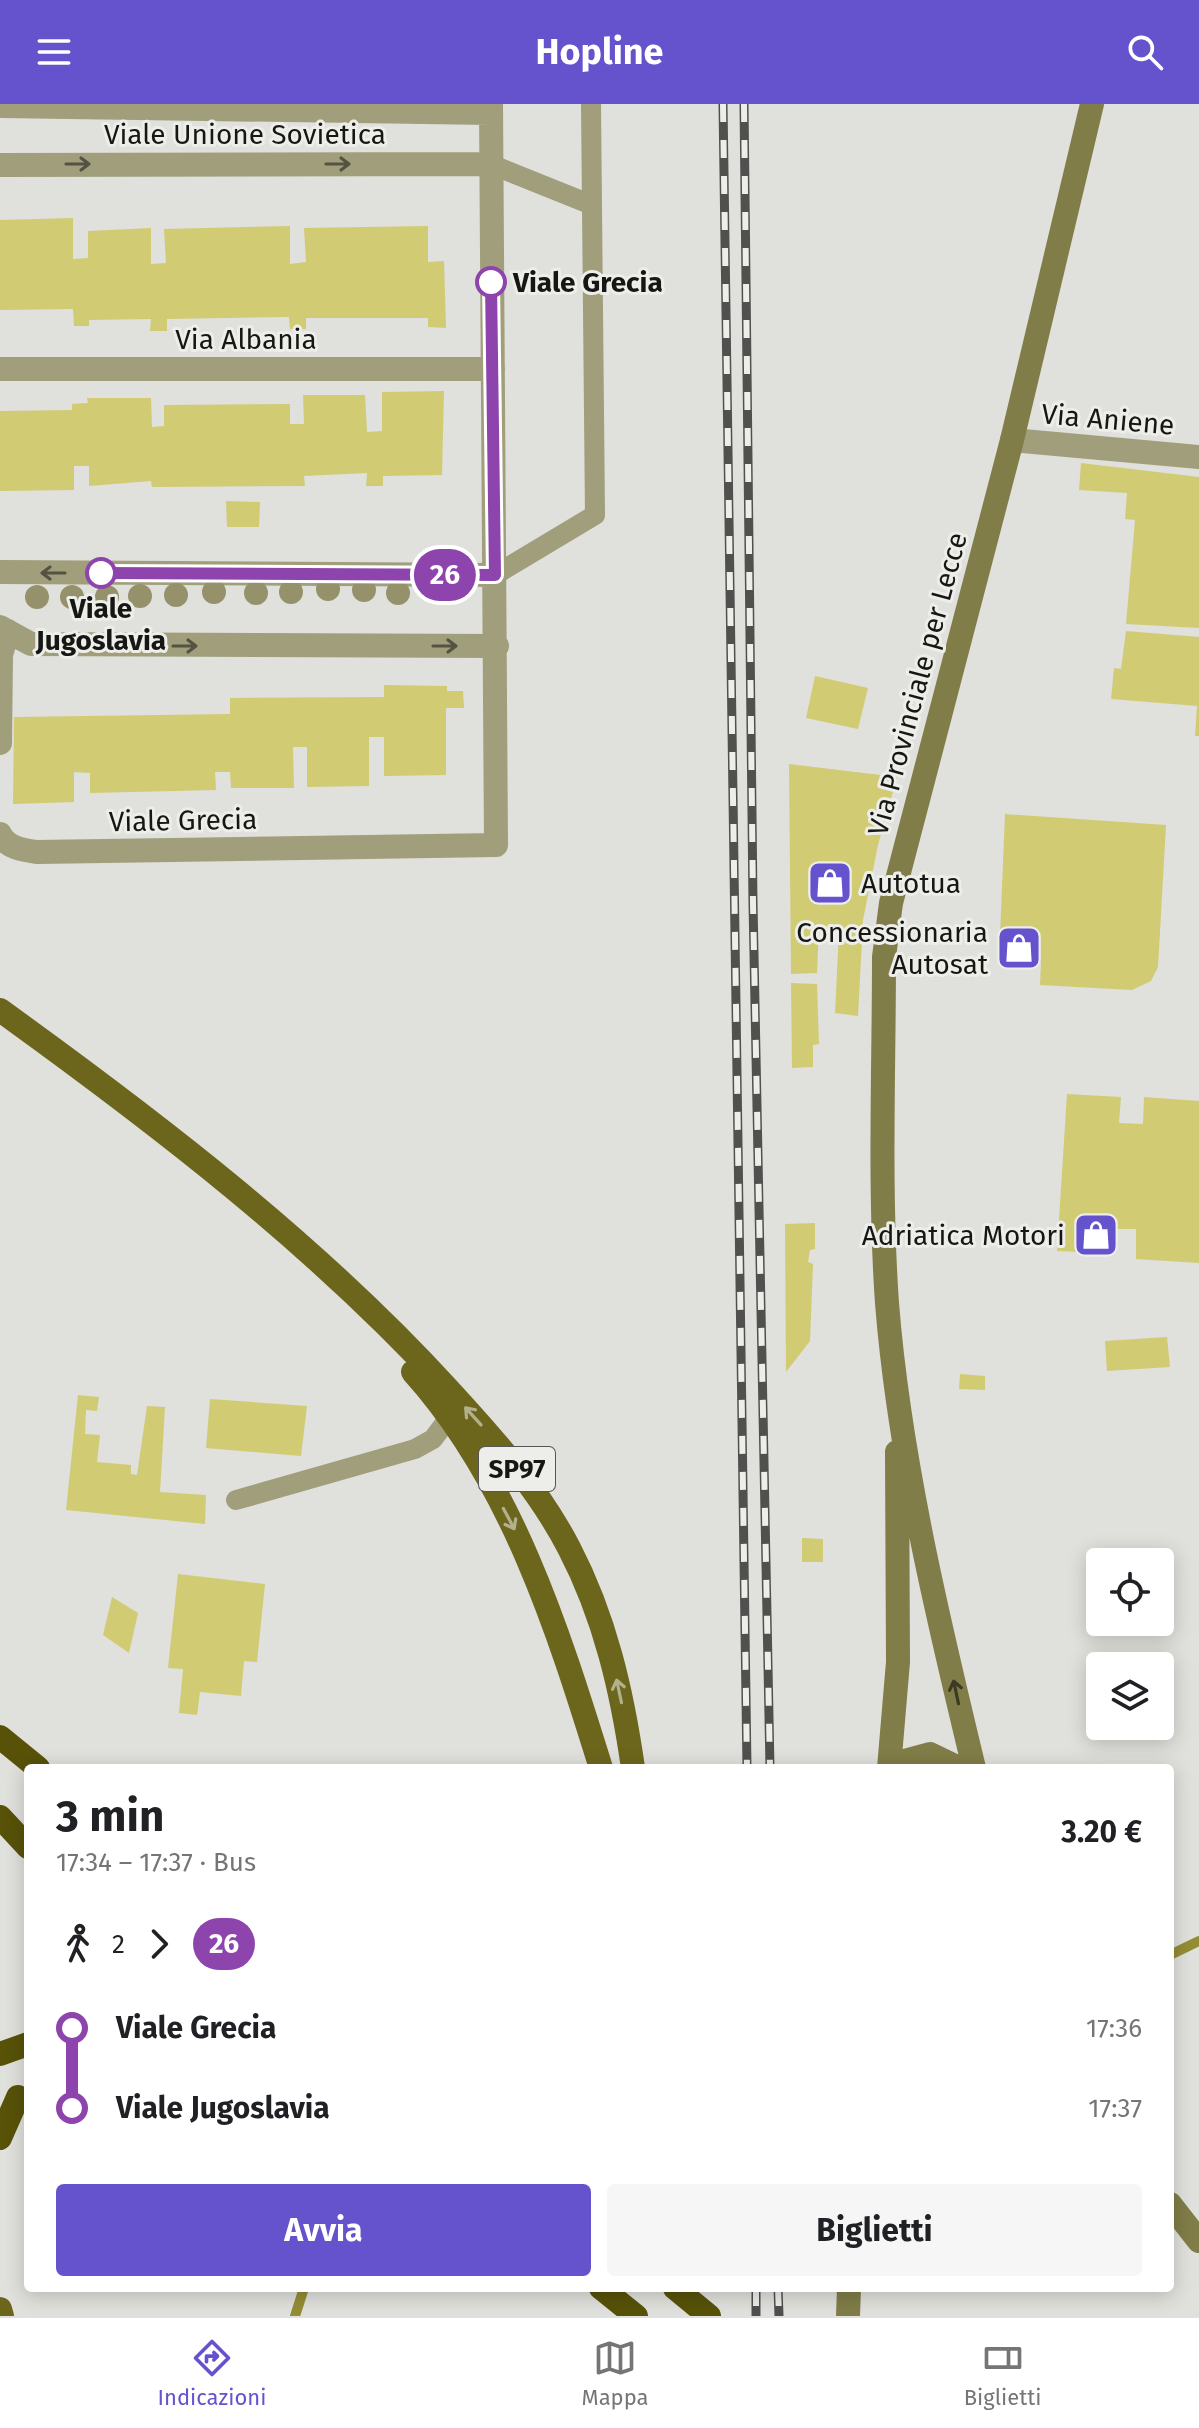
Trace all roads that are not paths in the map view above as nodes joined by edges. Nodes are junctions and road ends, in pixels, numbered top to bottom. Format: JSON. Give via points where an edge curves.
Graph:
{"nodes":[{"id":1,"x":591,"y":104,"type":"edge"},
{"id":2,"x":1092,"y":104,"type":"edge"},
{"id":3,"x":0,"y":106,"type":"edge"},
{"id":4,"x":491,"y":108,"type":"edge"},
{"id":5,"x":490,"y":164,"type":"junction"},
{"id":6,"x":0,"y":165,"type":"edge"},
{"id":7,"x":592,"y":205,"type":"junction"},
{"id":8,"x":0,"y":369,"type":"edge"},
{"id":9,"x":493,"y":369,"type":"junction"},
{"id":10,"x":1012,"y":440,"type":"junction"},
{"id":11,"x":1199,"y":457,"type":"edge"},
{"id":12,"x":0,"y":572,"type":"edge"},
{"id":13,"x":495,"y":575,"type":"junction"},
{"id":14,"x":4,"y":629,"type":"edge"},
{"id":15,"x":497,"y":646,"type":"junction"},
{"id":16,"x":0,"y":743,"type":"edge"},
{"id":17,"x":0,"y":834,"type":"edge"},
{"id":18,"x":0,"y":1010,"type":"edge"},
{"id":19,"x":290,"y":1237,"type":"junction"},
{"id":20,"x":896,"y":1386,"type":"junction"},
{"id":21,"x":448,"y":1419,"type":"junction"},
{"id":22,"x":236,"y":1500,"type":"dead end"},
{"id":23,"x":0,"y":1737,"type":"edge"},
{"id":24,"x":33,"y":1764,"type":"edge"},
{"id":25,"x":600,"y":1764,"type":"edge"},
{"id":26,"x":632,"y":1764,"type":"edge"},
{"id":27,"x":889,"y":1764,"type":"edge"},
{"id":28,"x":901,"y":1764,"type":"edge"},
{"id":29,"x":951,"y":1764,"type":"edge"},
{"id":30,"x":973,"y":1764,"type":"edge"},
{"id":31,"x":0,"y":1801,"type":"edge"},
{"id":32,"x":0,"y":1817,"type":"edge"},
{"id":33,"x":24,"y":1821,"type":"edge"},
{"id":34,"x":24,"y":1843,"type":"edge"},
{"id":35,"x":24,"y":2045,"type":"edge"},
{"id":36,"x":0,"y":2054,"type":"edge"},
{"id":37,"x":15,"y":2098,"type":"edge"},
{"id":38,"x":0,"y":2138,"type":"edge"},
{"id":39,"x":1174,"y":2209,"type":"edge"},
{"id":40,"x":1199,"y":2241,"type":"edge"},
{"id":41,"x":606,"y":2292,"type":"edge"},
{"id":42,"x":680,"y":2292,"type":"edge"},
{"id":43,"x":701,"y":2292,"type":"edge"},
{"id":44,"x":849,"y":2292,"type":"edge"},
{"id":45,"x":0,"y":2309,"type":"edge"},
{"id":46,"x":2,"y":2316,"type":"edge"},
{"id":47,"x":636,"y":2316,"type":"edge"},
{"id":48,"x":701,"y":2316,"type":"edge"},
{"id":49,"x":709,"y":2316,"type":"edge"},
{"id":50,"x":848,"y":2316,"type":"edge"}],
"edges":[{"from":1,"to":7,"type":"lane"},
{"from":2,"to":10,"type":"main road","name":"Via Provinciale per Lecce"},
{"from":3,"to":4,"type":"street","name":"Viale Unione Sovietica"},
{"from":4,"to":5,"type":"street","name":"Viale Grecia"},
{"from":6,"to":5,"type":"street","name":"Viale Unione Sovietica","one_way":true},
{"from":5,"to":7,"type":"lane"},
{"from":5,"to":9,"type":"street","name":"Viale Grecia"},
{"from":7,"to":13,"type":"lane","via":[[595,515]]},
{"from":8,"to":9,"type":"street","name":"Via Albania"},
{"from":9,"to":13,"type":"street","name":"Viale Grecia"},
{"from":10,"to":11,"type":"street","name":"Via Aniene"},
{"from":10,"to":20,"type":"main road","name":"Via Provinciale per Lecce","via":[[891,903],[884,957],[887,1301]]},
{"from":13,"to":12,"type":"street","one_way":true},
{"from":13,"to":15,"type":"street","name":"Viale Grecia"},
{"from":14,"to":15,"type":"street","one_way":true,"via":[[31,644]]},
{"from":14,"to":16,"type":"street"},
{"from":15,"to":17,"type":"street","name":"Viale Grecia","via":[[496,845],[37,852],[20,850]]},
{"from":18,"to":19,"type":"main road","number":"SP97","via":[[176,1141]]},
{"from":19,"to":21,"type":"main road","number":"SP97","via":[[421,1381]]},
{"from":26,"to":19,"type":"main road","number":"SP97","one_way":true,"via":[[611,1651],[590,1593],[544,1506],[506,1453],[413,1350]]},
{"from":20,"to":27,"type":"main road","via":[[898,1662]]},
{"from":30,"to":20,"type":"main road","one_way":true},
{"from":21,"to":22,"type":"lane","via":[[433,1439],[415,1449]]},
{"from":21,"to":25,"type":"main road","number":"SP97","one_way":true,"via":[[514,1527],[562,1647]]},
{"from":23,"to":24,"type":"highway"},
{"from":28,"to":29,"type":"main road","via":[[930,1754]]},
{"from":31,"to":33,"type":"highway"},
{"from":32,"to":34,"type":"highway"},
{"from":35,"to":36,"type":"highway"},
{"from":37,"to":38,"type":"highway"},
{"from":39,"to":40,"type":"main road"},
{"from":41,"to":47,"type":"highway"},
{"from":42,"to":49,"type":"highway","bridge":true},
{"from":43,"to":48,"type":"main road"},
{"from":44,"to":50,"type":"main road"},
{"from":45,"to":46,"type":"main road"}]}
